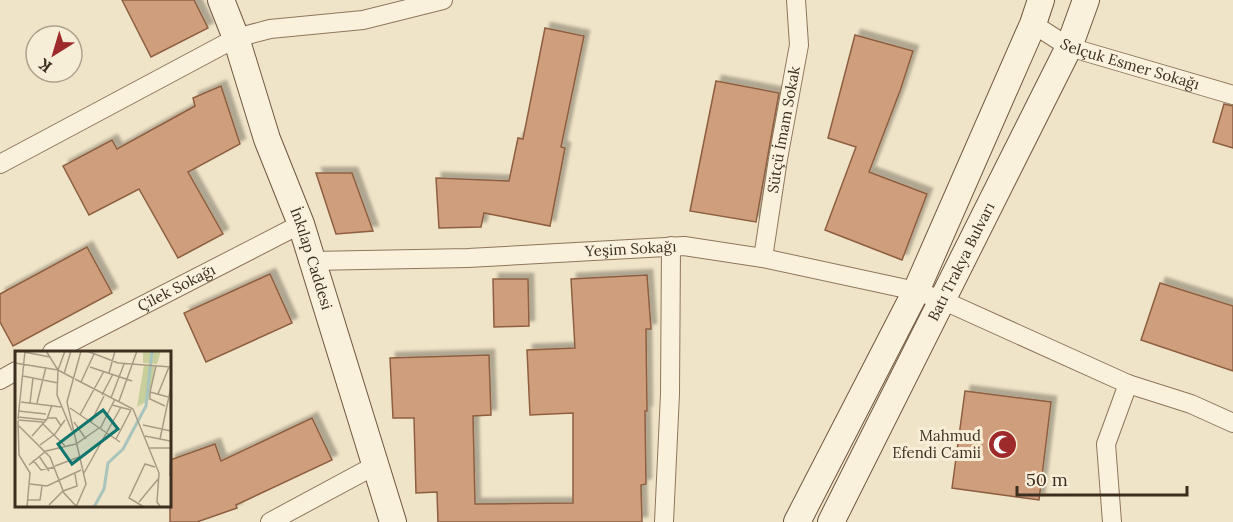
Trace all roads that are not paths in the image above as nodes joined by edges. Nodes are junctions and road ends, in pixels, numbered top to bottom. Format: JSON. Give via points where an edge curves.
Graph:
{"nodes":[{"id":1,"x":221,"y":0,"type":"edge"},
{"id":2,"x":443,"y":0,"type":"edge"},
{"id":3,"x":796,"y":0,"type":"edge"},
{"id":4,"x":1041,"y":0,"type":"edge"},
{"id":5,"x":1086,"y":0,"type":"edge"},
{"id":6,"x":1033,"y":24,"type":"junction"},
{"id":7,"x":236,"y":38,"type":"junction"},
{"id":8,"x":1069,"y":47,"type":"junction"},
{"id":9,"x":1233,"y":95,"type":"edge"},
{"id":10,"x":0,"y":164,"type":"edge"},
{"id":11,"x":301,"y":224,"type":"junction"},
{"id":12,"x":671,"y":246,"type":"junction"},
{"id":13,"x":763,"y":258,"type":"junction"},
{"id":14,"x":311,"y":261,"type":"junction"},
{"id":15,"x":916,"y":291,"type":"junction"},
{"id":16,"x":942,"y":300,"type":"junction"},
{"id":17,"x":54,"y":351,"type":"edge"},
{"id":18,"x":15,"y":372,"type":"edge"},
{"id":19,"x":0,"y":380,"type":"edge"},
{"id":20,"x":1128,"y":384,"type":"junction"},
{"id":21,"x":1233,"y":423,"type":"edge"},
{"id":22,"x":374,"y":466,"type":"junction"},
{"id":23,"x":270,"y":522,"type":"edge"},
{"id":24,"x":393,"y":522,"type":"edge"},
{"id":25,"x":664,"y":522,"type":"edge"},
{"id":26,"x":797,"y":522,"type":"edge"},
{"id":27,"x":831,"y":522,"type":"edge"},
{"id":28,"x":1112,"y":522,"type":"edge"}],
"edges":[{"from":1,"to":7,"type":"main road","name":"İnkılap Caddesi"},
{"from":2,"to":7,"type":"street","via":[[363,20],[270,30]]},
{"from":3,"to":13,"type":"street","name":"Sütçü İmam Sokak","via":[[799,45]]},
{"from":4,"to":6,"type":"main road","name":"Batı Trakya Bulvarı"},
{"from":5,"to":8,"type":"main road","name":"Batı Trakya Bulvarı"},
{"from":6,"to":8,"type":"street","name":"Selçuk Esmer Sokağı"},
{"from":6,"to":15,"type":"main road","name":"Batı Trakya Bulvarı"},
{"from":7,"to":10,"type":"street"},
{"from":7,"to":11,"type":"main road","name":"İnkılap Caddesi","via":[[267,140]]},
{"from":8,"to":9,"type":"street","name":"Selçuk Esmer Sokağı"},
{"from":8,"to":16,"type":"main road","name":"Batı Trakya Bulvarı"},
{"from":11,"to":14,"type":"main road","name":"İnkılap Caddesi"},
{"from":11,"to":17,"type":"street","name":"Çilek Sokağı"},
{"from":12,"to":13,"type":"street","name":"Yeşim Sokağı"},
{"from":12,"to":14,"type":"street","name":"Yeşim Sokağı","via":[[468,258]]},
{"from":12,"to":25,"type":"street"},
{"from":13,"to":15,"type":"street","name":"Yeşim Sokağı"},
{"from":14,"to":22,"type":"main road","name":"İnkılap Caddesi"},
{"from":15,"to":16,"type":"street","name":"Yeşim Sokağı"},
{"from":15,"to":26,"type":"main road","name":"Batı Trakya Bulvarı"},
{"from":16,"to":20,"type":"street","name":"Yeşim Sokağı"},
{"from":16,"to":27,"type":"main road","name":"Batı Trakya Bulvarı"},
{"from":18,"to":19,"type":"street"},
{"from":20,"to":21,"type":"street","name":"Yeşim Sokağı","via":[[1191,404]]},
{"from":20,"to":28,"type":"street","via":[[1106,444]]},
{"from":22,"to":23,"type":"street"},
{"from":22,"to":24,"type":"main road","name":"İnkılap Caddesi"}]}
